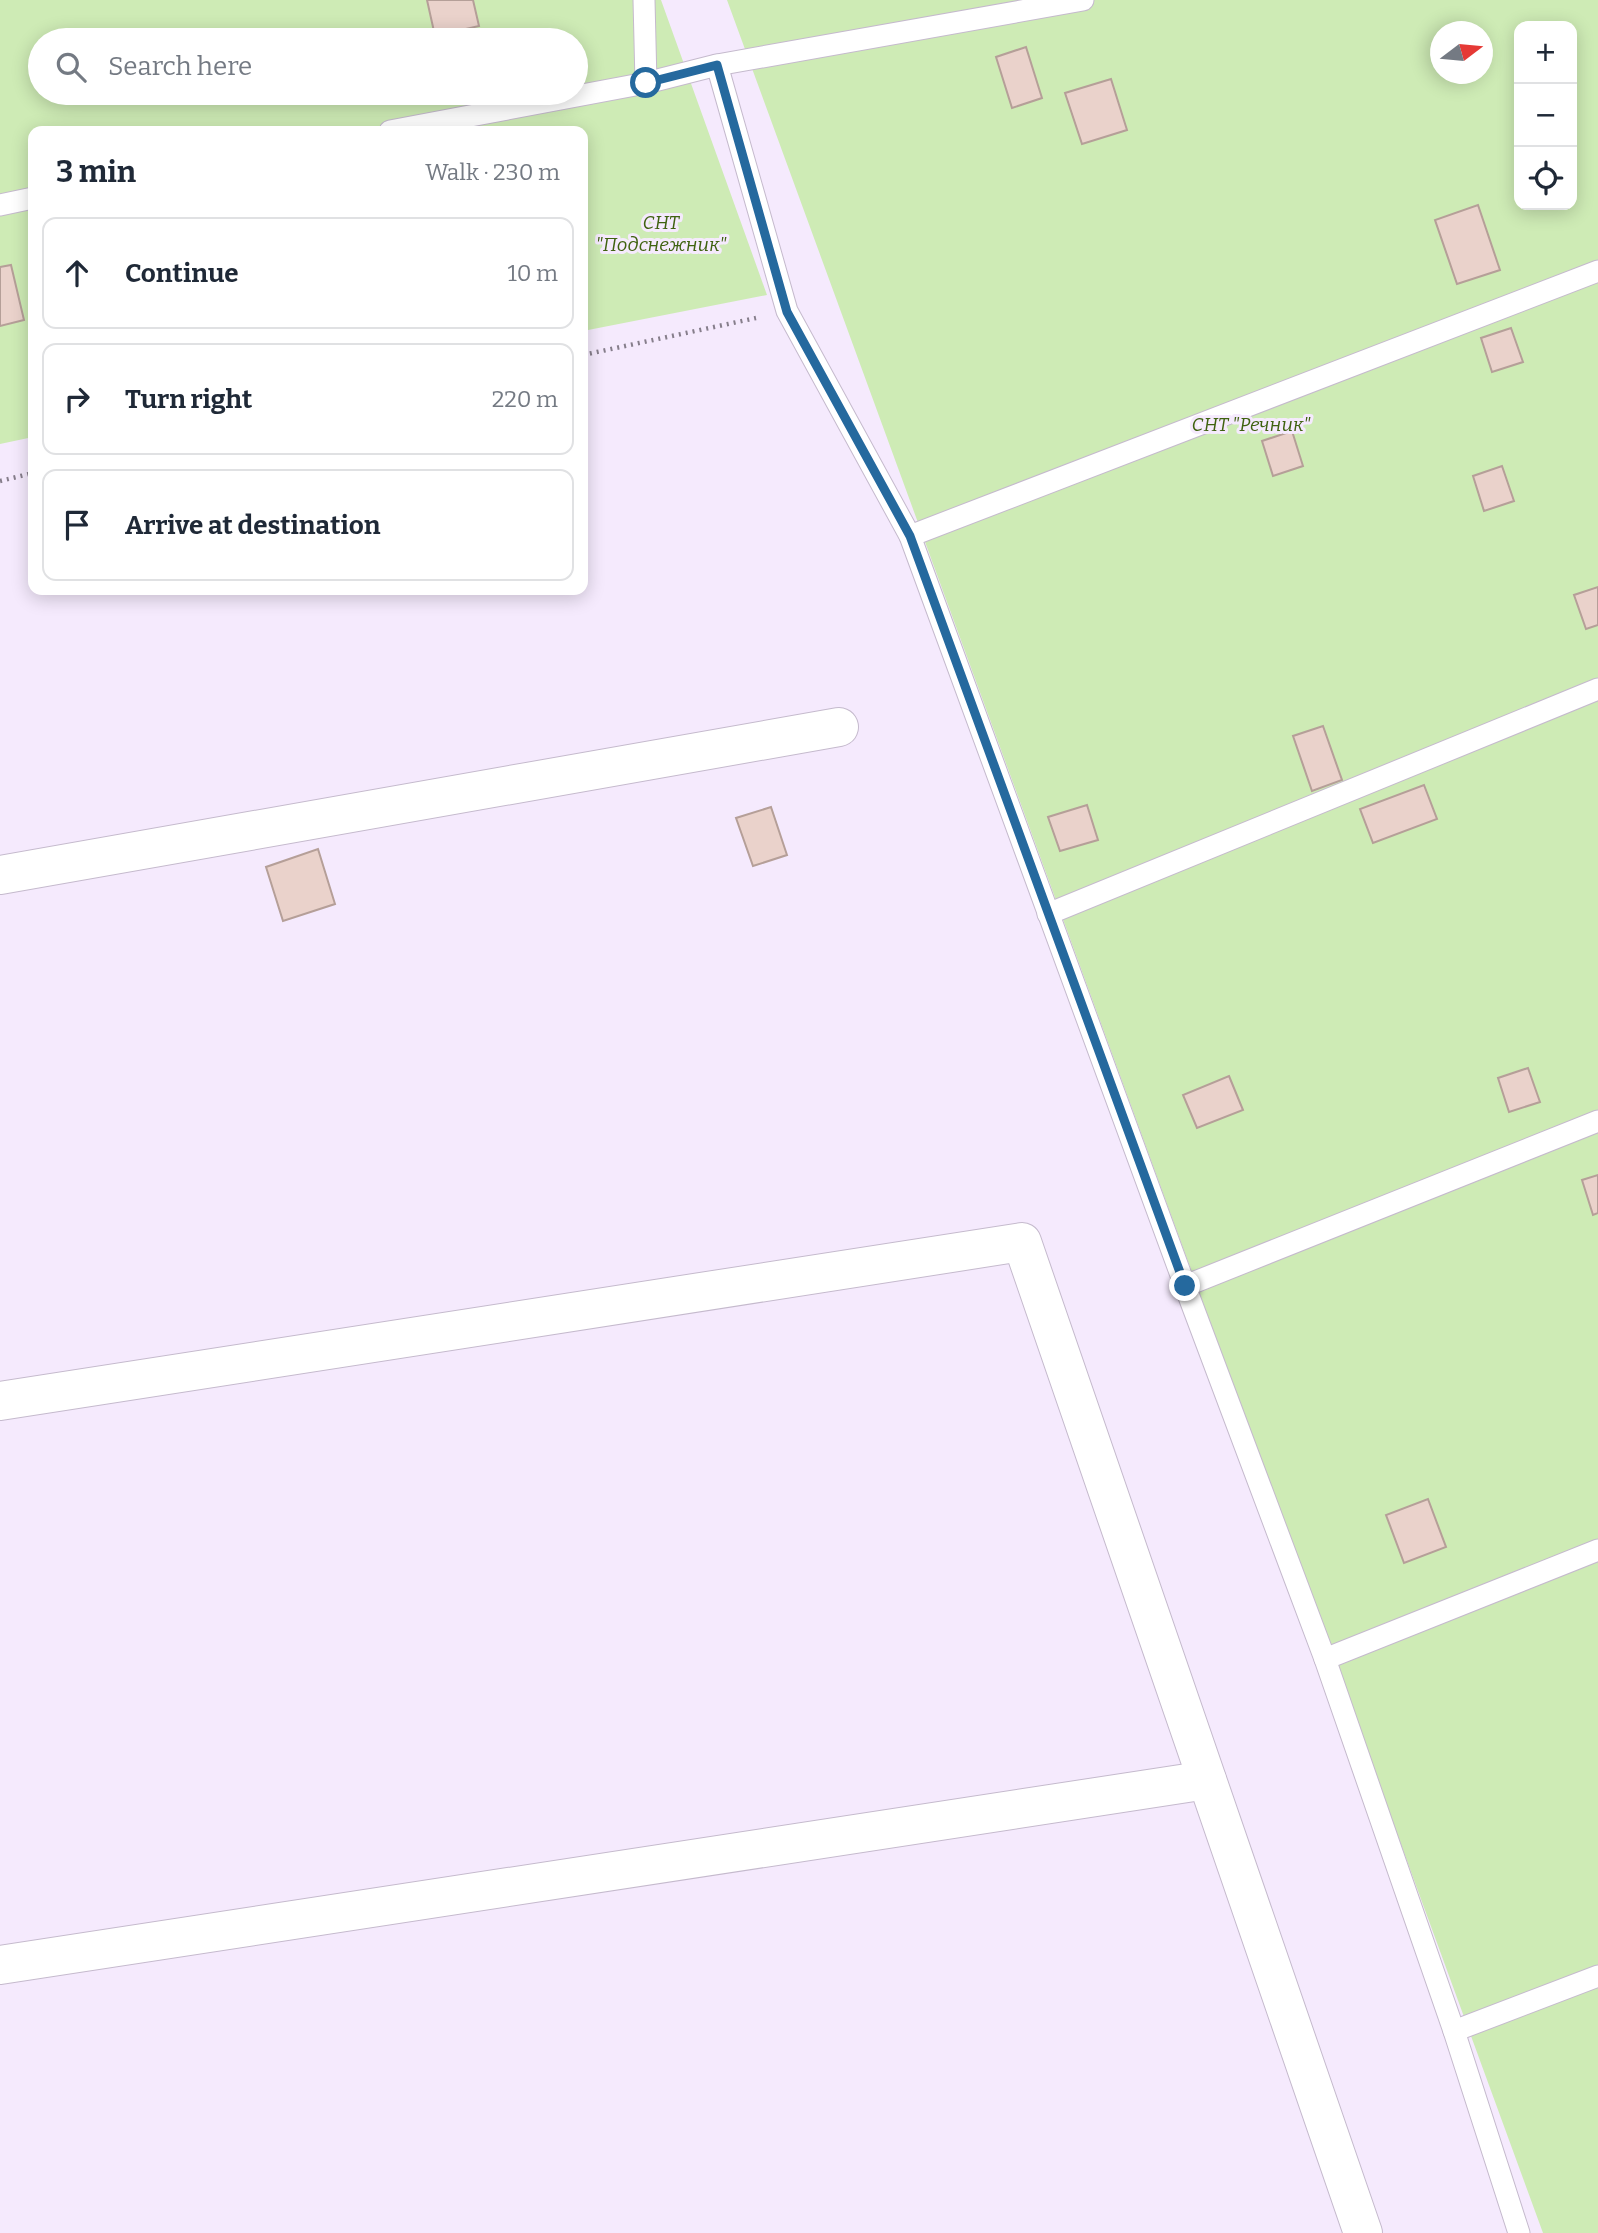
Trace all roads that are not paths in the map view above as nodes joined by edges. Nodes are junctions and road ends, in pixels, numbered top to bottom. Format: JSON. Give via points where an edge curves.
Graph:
{"nodes":[{"id":1,"x":644,"y":0,"type":"edge"},
{"id":2,"x":1083,"y":0,"type":"edge"},
{"id":3,"x":717,"y":65,"type":"junction"},
{"id":4,"x":646,"y":83,"type":"junction"},
{"id":5,"x":588,"y":94,"type":"edge"},
{"id":6,"x":529,"y":105,"type":"edge"},
{"id":7,"x":417,"y":126,"type":"edge"},
{"id":8,"x":28,"y":199,"type":"edge"},
{"id":9,"x":0,"y":205,"type":"edge"},
{"id":10,"x":1598,"y":271,"type":"edge"},
{"id":11,"x":910,"y":536,"type":"junction"},
{"id":12,"x":1598,"y":689,"type":"edge"},
{"id":13,"x":839,"y":727,"type":"dead end"},
{"id":14,"x":0,"y":876,"type":"edge"},
{"id":15,"x":1048,"y":915,"type":"junction"},
{"id":16,"x":1598,"y":1121,"type":"edge"},
{"id":17,"x":1185,"y":1286,"type":"junction"},
{"id":18,"x":0,"y":1401,"type":"edge"},
{"id":19,"x":1598,"y":1550,"type":"edge"},
{"id":20,"x":1325,"y":1659,"type":"junction"},
{"id":21,"x":1207,"y":1780,"type":"junction"},
{"id":22,"x":0,"y":1965,"type":"edge"},
{"id":23,"x":1598,"y":1976,"type":"edge"},
{"id":24,"x":1454,"y":2031,"type":"junction"},
{"id":25,"x":1363,"y":2233,"type":"edge"},
{"id":26,"x":1519,"y":2233,"type":"edge"}],
"edges":[{"from":1,"to":4,"type":"lane"},
{"from":2,"to":3,"type":"lane"},
{"from":3,"to":4,"type":"lane"},
{"from":3,"to":11,"type":"lane","via":[[787,312]]},
{"from":4,"to":5,"type":"lane"},
{"from":6,"to":7,"type":"lane"},
{"from":8,"to":9,"type":"lane"},
{"from":10,"to":11,"type":"lane"},
{"from":11,"to":15,"type":"lane"},
{"from":12,"to":15,"type":"lane"},
{"from":13,"to":14,"type":"street"},
{"from":15,"to":17,"type":"lane"},
{"from":16,"to":17,"type":"lane"},
{"from":17,"to":20,"type":"lane"},
{"from":18,"to":21,"type":"street","via":[[1022,1242]]},
{"from":19,"to":20,"type":"lane"},
{"from":20,"to":24,"type":"lane"},
{"from":21,"to":22,"type":"street"},
{"from":21,"to":25,"type":"street"},
{"from":23,"to":24,"type":"lane"},
{"from":24,"to":26,"type":"lane"}]}
